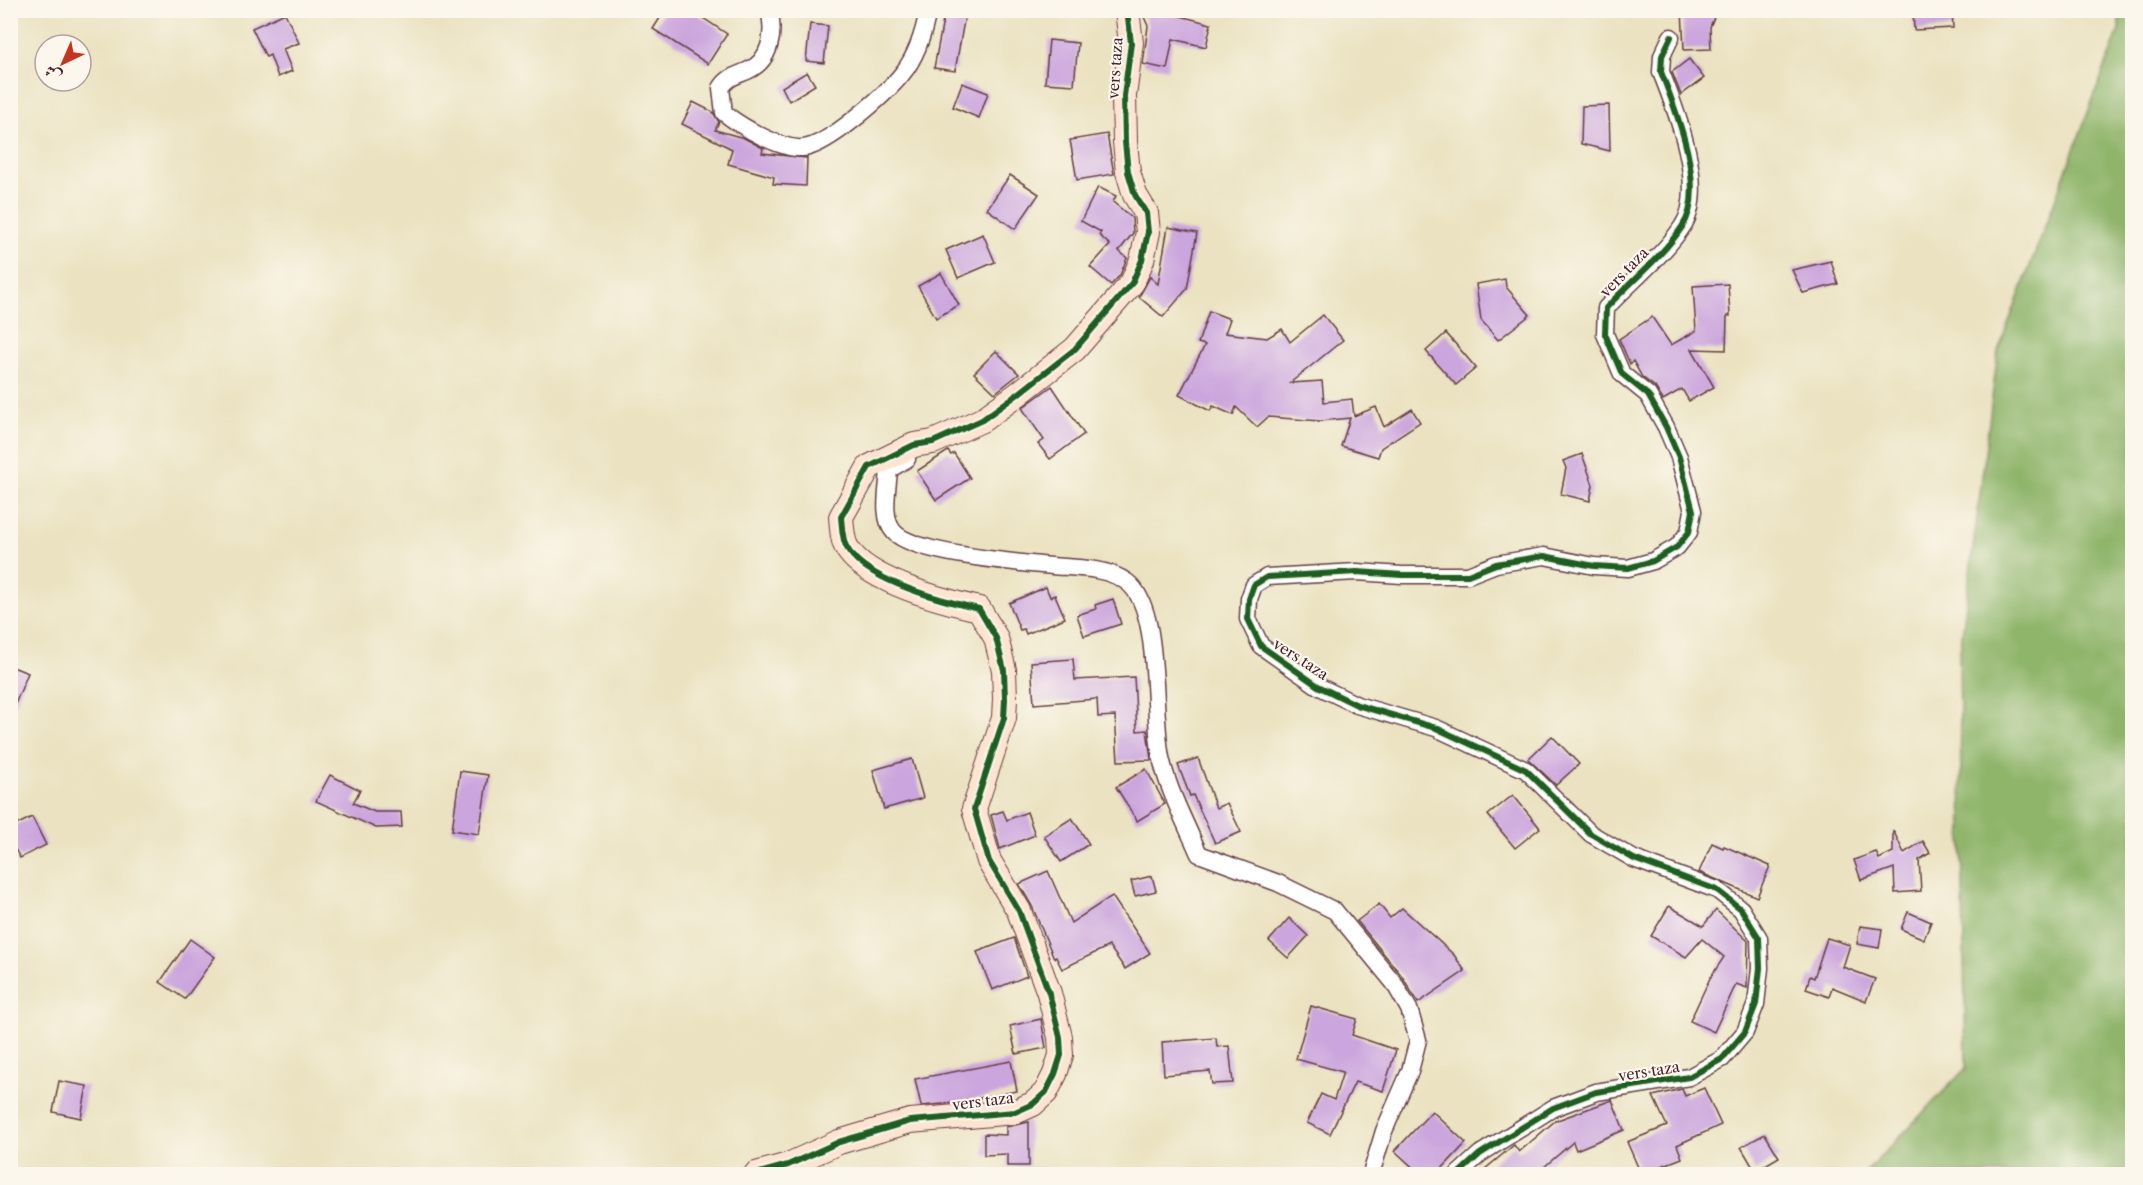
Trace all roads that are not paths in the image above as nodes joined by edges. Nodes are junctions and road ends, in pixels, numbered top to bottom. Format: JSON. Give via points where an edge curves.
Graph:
{"nodes":[{"id":1,"x":769,"y":10,"type":"edge"},
{"id":2,"x":928,"y":10,"type":"edge"},
{"id":3,"x":1127,"y":10,"type":"edge"},
{"id":4,"x":1671,"y":37,"type":"dead end"},
{"id":5,"x":933,"y":442,"type":"junction"},
{"id":6,"x":756,"y":1174,"type":"edge"},
{"id":7,"x":1371,"y":1174,"type":"edge"},
{"id":8,"x":1458,"y":1174,"type":"edge"}],
"edges":[{"from":1,"to":2,"type":"street","via":[[771,42],[766,55],[748,71],[727,78],[721,88],[724,113],[763,138],[803,148],[829,138],[903,73],[915,51]]},
{"from":3,"to":5,"type":"street","name":"vers taza","via":[[1131,43],[1124,96],[1125,142],[1128,172],[1146,213],[1148,232],[1132,283],[1117,304],[1050,372],[982,420]]},
{"from":4,"to":8,"type":"street","name":"vers taza","via":[[1660,72],[1690,164],[1692,204],[1683,226],[1606,308],[1605,334],[1622,374],[1648,395],[1679,457],[1693,511],[1689,532],[1677,547],[1653,561],[1628,568],[1544,556],[1496,564],[1468,575],[1356,572],[1267,577],[1254,585],[1249,599],[1248,619],[1261,646],[1318,686],[1357,705],[1436,728],[1526,770],[1591,834],[1634,859],[1717,890],[1741,909],[1759,938],[1756,1004],[1745,1032],[1722,1059],[1689,1077],[1596,1092],[1553,1108],[1480,1154]]},
{"from":5,"to":6,"type":"street","name":"vers taza","via":[[914,445],[869,467],[841,517],[847,548],[869,570],[923,595],[979,609],[996,638],[1004,670],[1004,718],[974,809],[989,861],[1018,911],[1046,984],[1061,1055],[1046,1092],[1033,1104],[1015,1112],[910,1120],[838,1142],[788,1165]]},
{"from":5,"to":7,"type":"street","name":"vers taza","via":[[889,470],[886,507],[892,531],[922,547],[1035,565],[1098,570],[1128,582],[1146,611],[1161,760],[1200,854],[1278,883],[1335,911],[1394,983],[1409,1009],[1418,1040]]}]}
